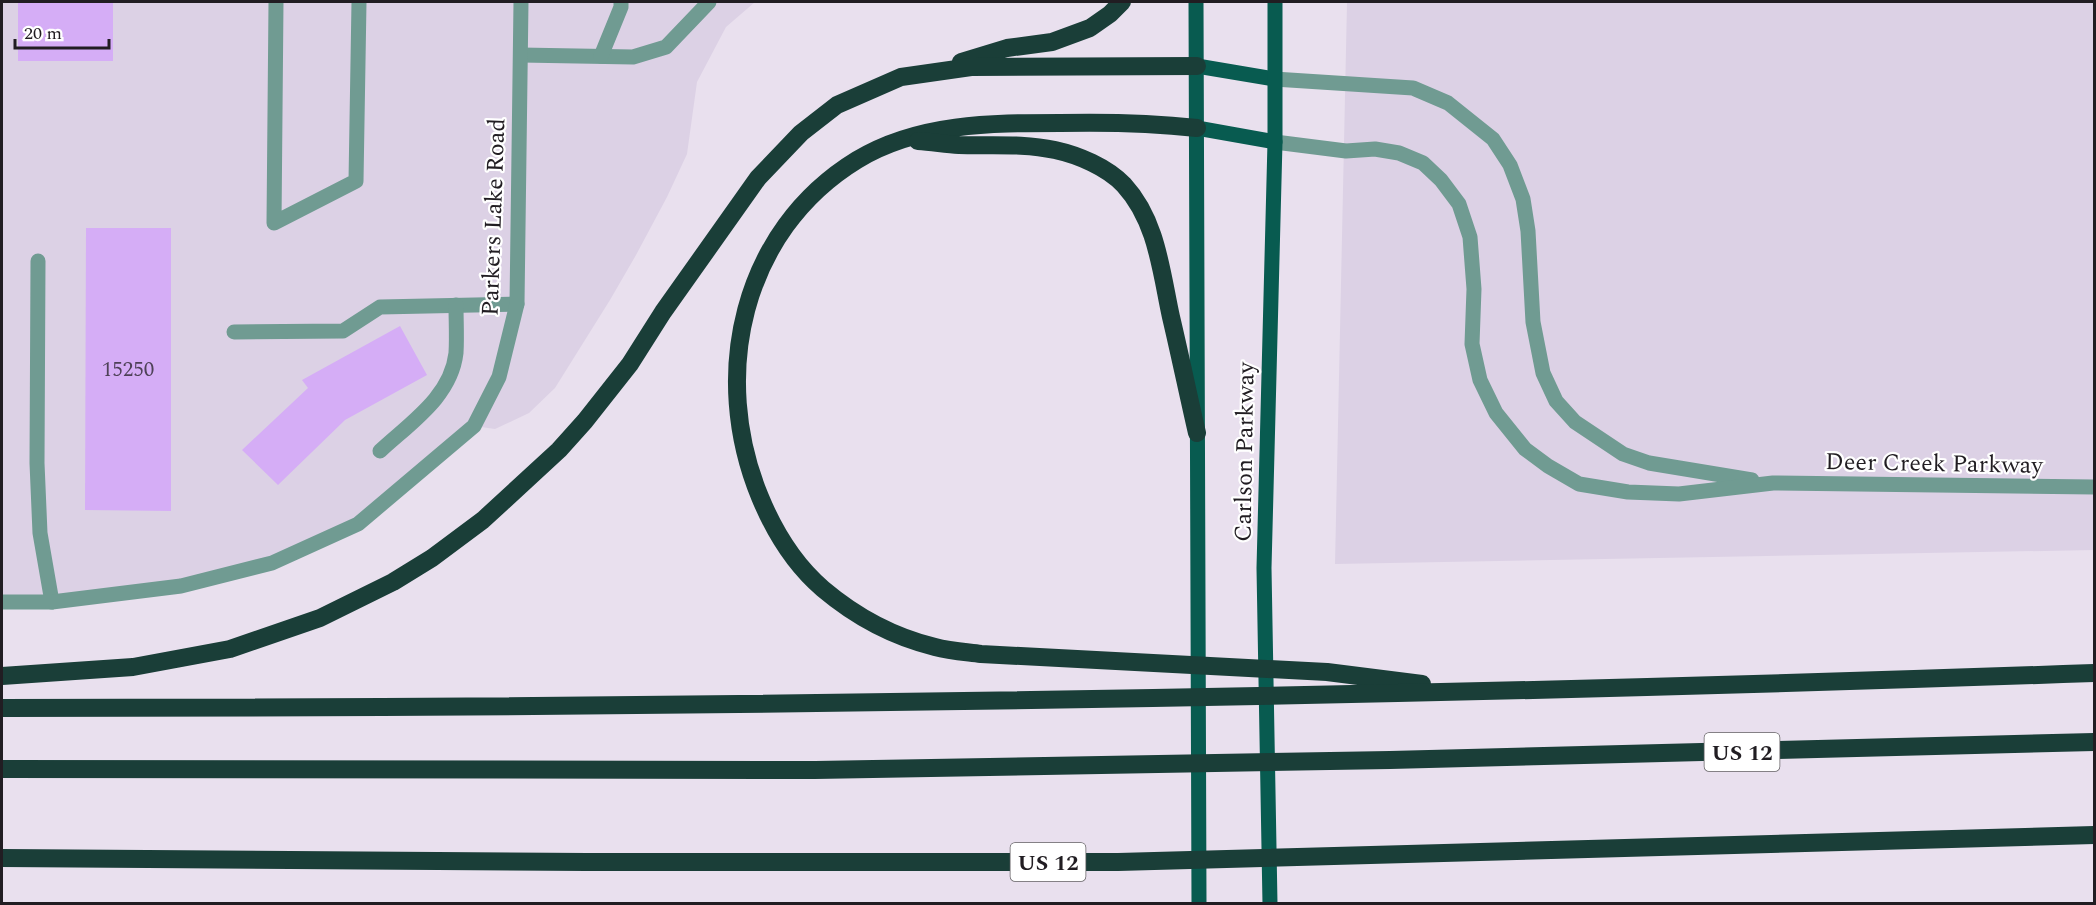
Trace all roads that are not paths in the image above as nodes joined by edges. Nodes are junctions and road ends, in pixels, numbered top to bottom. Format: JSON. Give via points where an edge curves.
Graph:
{"nodes":[{"id":1,"x":276,"y":2,"type":"edge"},
{"id":2,"x":359,"y":2,"type":"edge"},
{"id":3,"x":521,"y":2,"type":"edge"},
{"id":4,"x":621,"y":2,"type":"edge"},
{"id":5,"x":709,"y":2,"type":"edge"},
{"id":6,"x":1122,"y":2,"type":"edge"},
{"id":7,"x":1196,"y":2,"type":"edge"},
{"id":8,"x":1275,"y":2,"type":"edge"},
{"id":9,"x":521,"y":55,"type":"junction"},
{"id":10,"x":601,"y":56,"type":"junction"},
{"id":11,"x":1197,"y":66,"type":"junction"},
{"id":12,"x":922,"y":73,"type":"junction"},
{"id":13,"x":1274,"y":79,"type":"junction"},
{"id":14,"x":1197,"y":128,"type":"junction"},
{"id":15,"x":904,"y":139,"type":"junction"},
{"id":16,"x":1275,"y":142,"type":"junction"},
{"id":17,"x":39,"y":261,"type":"dead end"},
{"id":18,"x":516,"y":304,"type":"junction"},
{"id":19,"x":456,"y":305,"type":"junction"},
{"id":20,"x":234,"y":332,"type":"dead end"},
{"id":21,"x":1197,"y":433,"type":"junction"},
{"id":22,"x":380,"y":451,"type":"dead end"},
{"id":23,"x":1773,"y":483,"type":"junction"},
{"id":24,"x":2094,"y":487,"type":"edge"},
{"id":25,"x":2,"y":602,"type":"edge"},
{"id":26,"x":52,"y":602,"type":"junction"},
{"id":27,"x":2094,"y":673,"type":"edge"},
{"id":28,"x":2,"y":676,"type":"edge"},
{"id":29,"x":1490,"y":692,"type":"junction"},
{"id":30,"x":2,"y":708,"type":"edge"},
{"id":31,"x":2094,"y":742,"type":"edge"},
{"id":32,"x":2,"y":769,"type":"edge"},
{"id":33,"x":2094,"y":835,"type":"edge"},
{"id":34,"x":2,"y":858,"type":"edge"},
{"id":35,"x":1199,"y":903,"type":"edge"},
{"id":36,"x":1270,"y":903,"type":"edge"}],
"edges":[{"from":1,"to":2,"type":"street","via":[[274,224],[356,181]]},
{"from":3,"to":9,"type":"street","name":"Parkers Lake Road"},
{"from":4,"to":10,"type":"street"},
{"from":5,"to":10,"type":"street","via":[[666,47],[633,57]]},
{"from":6,"to":12,"type":"highway","via":[[1090,28],[1052,42],[1007,48]]},
{"from":7,"to":11,"type":"main road","name":"Carlson Parkway"},
{"from":8,"to":13,"type":"main road","name":"Carlson Parkway"},
{"from":9,"to":10,"type":"street"},
{"from":9,"to":18,"type":"street","name":"Parkers Lake Road"},
{"from":11,"to":12,"type":"highway","via":[[971,67]]},
{"from":11,"to":13,"type":"main road","name":"Deer Creek Parkway"},
{"from":11,"to":14,"type":"main road","name":"Carlson Parkway"},
{"from":12,"to":28,"type":"highway","via":[[901,77],[837,105],[801,133],[758,178],[630,364],[585,421],[508,499],[432,558],[320,618],[230,649],[133,667]]},
{"from":13,"to":16,"type":"main road","name":"Carlson Parkway"},
{"from":13,"to":23,"type":"street","name":"Deer Creek Parkway","via":[[1413,88],[1448,103],[1493,139],[1510,165],[1523,199],[1533,322],[1543,373],[1556,401],[1575,422],[1623,454],[1649,464]]},
{"from":14,"to":15,"type":"highway","via":[[1151,123],[987,123]]},
{"from":14,"to":16,"type":"main road","name":"Deer Creek Parkway"},
{"from":14,"to":21,"type":"main road","name":"Carlson Parkway"},
{"from":15,"to":21,"type":"highway","via":[[958,145],[1015,144],[1054,150],[1104,169],[1123,184],[1160,255]]},
{"from":15,"to":29,"type":"highway","via":[[858,159],[824,183],[795,212],[761,266],[744,314],[737,388],[746,459],[768,516],[783,542],[821,587],[871,622],[936,648],[981,654],[1327,672]]},
{"from":16,"to":23,"type":"street","name":"Deer Creek Parkway","via":[[1399,153],[1423,163],[1441,180],[1459,204],[1470,237],[1474,289],[1472,344],[1480,380],[1496,413],[1525,449],[1548,466],[1579,484],[1628,492],[1679,494]]},
{"from":16,"to":36,"type":"main road","name":"Carlson Parkway","via":[[1264,568]]},
{"from":17,"to":26,"type":"street","via":[[40,532]]},
{"from":18,"to":19,"type":"street"},
{"from":18,"to":26,"type":"street","name":"Parkers Lake Road","via":[[499,378],[474,426],[358,524],[272,563],[181,586]]},
{"from":19,"to":20,"type":"street","via":[[380,307],[343,331]]},
{"from":19,"to":22,"type":"street","via":[[456,353],[449,379],[436,400]]},
{"from":21,"to":35,"type":"main road","name":"Carlson Parkway"},
{"from":23,"to":24,"type":"street","name":"Deer Creek Parkway"},
{"from":25,"to":26,"type":"street"},
{"from":27,"to":29,"type":"highway"},
{"from":29,"to":30,"type":"highway","via":[[826,704]]},
{"from":31,"to":32,"type":"highway","number":"US 12","via":[[839,770]]},
{"from":33,"to":34,"type":"highway","number":"US 12","via":[[1118,862]]}]}
